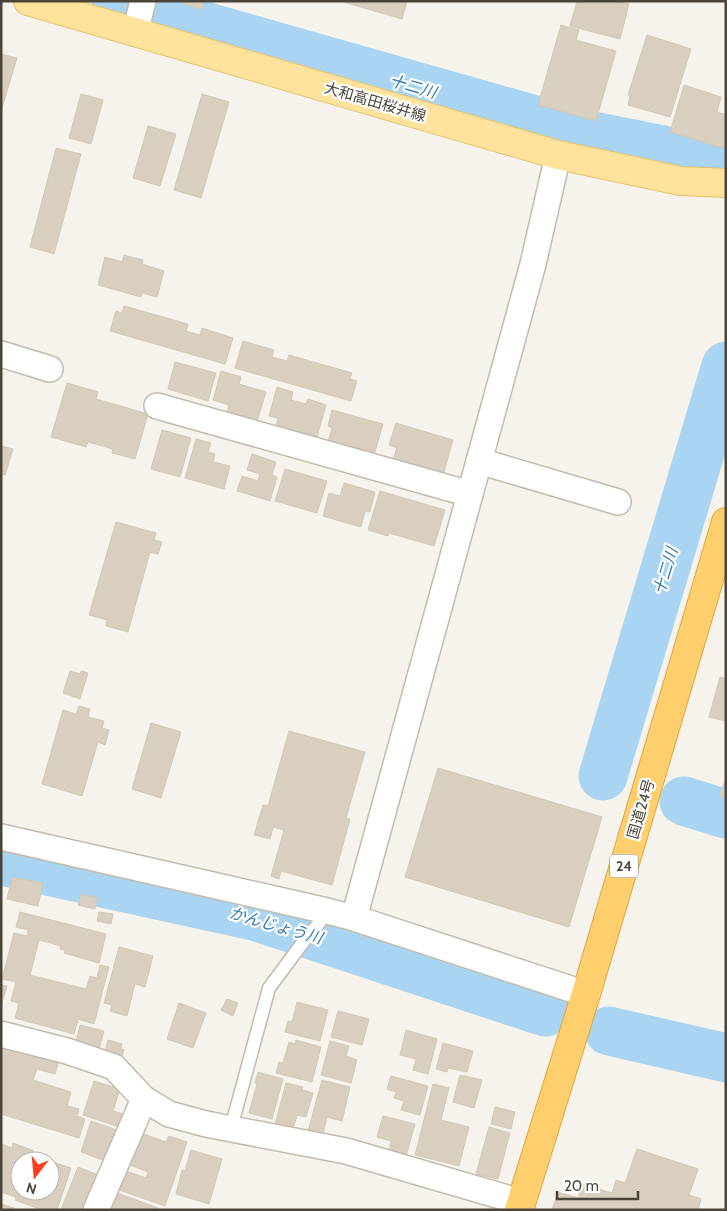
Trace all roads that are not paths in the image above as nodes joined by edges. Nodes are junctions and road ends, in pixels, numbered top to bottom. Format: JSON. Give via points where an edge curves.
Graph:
{"nodes":[{"id":1,"x":28,"y":1,"type":"edge"},
{"id":2,"x":142,"y":1,"type":"edge"},
{"id":3,"x":135,"y":33,"type":"junction"},
{"id":4,"x":558,"y":155,"type":"junction"},
{"id":5,"x":726,"y":183,"type":"edge"},
{"id":6,"x":1,"y":354,"type":"edge"},
{"id":7,"x":50,"y":369,"type":"dead end"},
{"id":8,"x":157,"y":406,"type":"dead end"},
{"id":9,"x":479,"y":461,"type":"junction"},
{"id":10,"x":470,"y":494,"type":"junction"},
{"id":11,"x":618,"y":502,"type":"dead end"},
{"id":12,"x":724,"y":532,"type":"edge"},
{"id":13,"x":1,"y":836,"type":"edge"},
{"id":14,"x":323,"y":917,"type":"junction"},
{"id":15,"x":354,"y":918,"type":"junction"},
{"id":16,"x":586,"y":994,"type":"junction"},
{"id":17,"x":1,"y":1034,"type":"edge"},
{"id":18,"x":144,"y":1098,"type":"junction"},
{"id":19,"x":231,"y":1128,"type":"junction"},
{"id":20,"x":520,"y":1206,"type":"edge"},
{"id":21,"x":96,"y":1210,"type":"edge"}],
"edges":[{"from":1,"to":3,"type":"main road","name":"大和高田桜井線"},
{"from":2,"to":3,"type":"street"},
{"from":3,"to":4,"type":"main road","name":"大和高田桜井線"},
{"from":4,"to":5,"type":"main road","name":"大和高田桜井線","via":[[681,181]]},
{"from":4,"to":9,"type":"street","via":[[533,264]]},
{"from":6,"to":7,"type":"street"},
{"from":8,"to":10,"type":"street"},
{"from":9,"to":10,"type":"street"},
{"from":9,"to":11,"type":"street"},
{"from":10,"to":15,"type":"street"},
{"from":12,"to":16,"type":"highway","name":"国道24号","number":"24"},
{"from":13,"to":14,"type":"street"},
{"from":14,"to":15,"type":"street"},
{"from":14,"to":19,"type":"lane","via":[[269,988]]},
{"from":15,"to":16,"type":"street"},
{"from":16,"to":20,"type":"highway","name":"国道24号","number":"24"},
{"from":17,"to":18,"type":"street","via":[[114,1067]]},
{"from":18,"to":19,"type":"street","via":[[169,1114]]},
{"from":18,"to":21,"type":"street"},
{"from":19,"to":20,"type":"street","via":[[346,1150]]}]}
